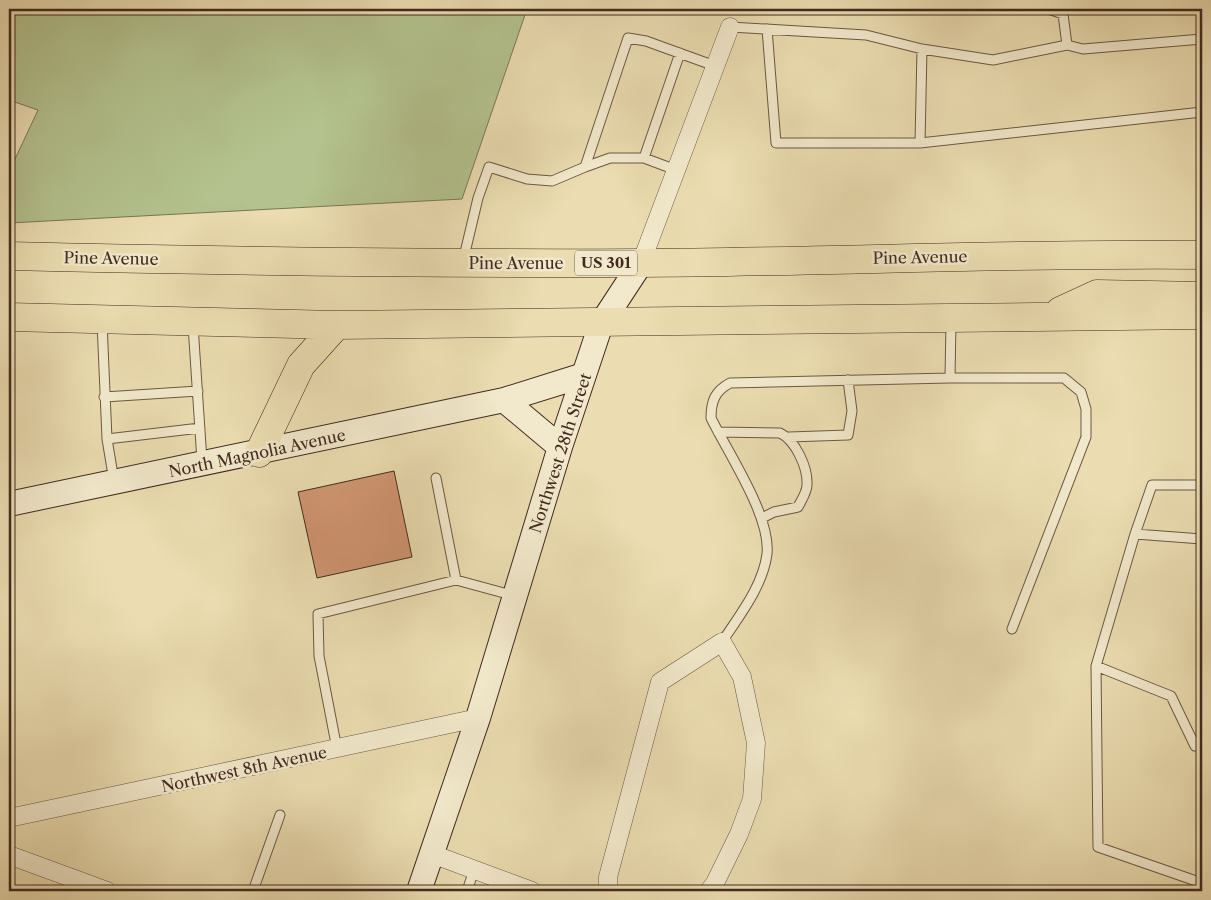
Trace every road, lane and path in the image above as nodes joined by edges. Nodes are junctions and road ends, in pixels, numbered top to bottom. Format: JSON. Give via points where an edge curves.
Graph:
{"nodes":[{"id":1,"x":1048,"y":9,"type":"edge"},
{"id":2,"x":1064,"y":12,"type":"edge"},
{"id":3,"x":730,"y":27,"type":"joint"},
{"id":4,"x":767,"y":29,"type":"junction"},
{"id":5,"x":1202,"y":39,"type":"edge"},
{"id":6,"x":1067,"y":45,"type":"junction"},
{"id":7,"x":922,"y":49,"type":"junction"},
{"id":8,"x":680,"y":53,"type":"junction"},
{"id":9,"x":716,"y":66,"type":"junction"},
{"id":10,"x":1202,"y":112,"type":"edge"},
{"id":11,"x":920,"y":143,"type":"junction"},
{"id":12,"x":644,"y":158,"type":"junction"},
{"id":13,"x":585,"y":168,"type":"junction"},
{"id":14,"x":676,"y":170,"type":"junction"},
{"id":15,"x":1202,"y":255,"type":"edge"},
{"id":16,"x":9,"y":256,"type":"edge"},
{"id":17,"x":462,"y":263,"type":"junction"},
{"id":18,"x":642,"y":263,"type":"junction"},
{"id":19,"x":1202,"y":296,"type":"edge"},
{"id":20,"x":1050,"y":315,"type":"junction"},
{"id":21,"x":1202,"y":315,"type":"edge"},
{"id":22,"x":951,"y":316,"type":"junction"},
{"id":23,"x":9,"y":317,"type":"edge"},
{"id":24,"x":102,"y":320,"type":"junction"},
{"id":25,"x":193,"y":322,"type":"junction"},
{"id":26,"x":602,"y":324,"type":"junction"},
{"id":27,"x":337,"y":325,"type":"junction"},
{"id":28,"x":584,"y":375,"type":"junction"},
{"id":29,"x":950,"y":378,"type":"junction"},
{"id":30,"x":848,"y":380,"type":"junction"},
{"id":31,"x":198,"y":391,"type":"junction"},
{"id":32,"x":104,"y":397,"type":"junction"},
{"id":33,"x":504,"y":400,"type":"junction"},
{"id":34,"x":200,"y":428,"type":"junction"},
{"id":35,"x":718,"y":432,"type":"junction"},
{"id":36,"x":789,"y":437,"type":"junction"},
{"id":37,"x":108,"y":439,"type":"junction"},
{"id":38,"x":560,"y":447,"type":"junction"},
{"id":39,"x":259,"y":453,"type":"junction"},
{"id":40,"x":203,"y":464,"type":"junction"},
{"id":41,"x":436,"y":478,"type":"dead end"},
{"id":42,"x":114,"y":482,"type":"junction"},
{"id":43,"x":1202,"y":485,"type":"edge"},
{"id":44,"x":9,"y":504,"type":"edge"},
{"id":45,"x":762,"y":518,"type":"junction"},
{"id":46,"x":1135,"y":534,"type":"junction"},
{"id":47,"x":1202,"y":539,"type":"edge"},
{"id":48,"x":456,"y":580,"type":"junction"},
{"id":49,"x":515,"y":596,"type":"junction"},
{"id":50,"x":1012,"y":629,"type":"dead end"},
{"id":51,"x":722,"y":642,"type":"junction"},
{"id":52,"x":1096,"y":666,"type":"junction"},
{"id":53,"x":478,"y":718,"type":"junction"},
{"id":54,"x":1202,"y":747,"type":"edge"},
{"id":55,"x":338,"y":749,"type":"junction"},
{"id":56,"x":280,"y":815,"type":"dead end"},
{"id":57,"x":9,"y":818,"type":"edge"},
{"id":58,"x":432,"y":854,"type":"junction"},
{"id":59,"x":9,"y":855,"type":"edge"},
{"id":60,"x":474,"y":870,"type":"junction"},
{"id":61,"x":1202,"y":883,"type":"edge"},
{"id":62,"x":107,"y":891,"type":"edge"},
{"id":63,"x":252,"y":891,"type":"edge"},
{"id":64,"x":419,"y":891,"type":"edge"},
{"id":65,"x":467,"y":891,"type":"edge"},
{"id":66,"x":532,"y":891,"type":"edge"},
{"id":67,"x":608,"y":891,"type":"edge"},
{"id":68,"x":709,"y":891,"type":"edge"}],
"edges":[{"from":1,"to":2,"type":"lane"},
{"from":2,"to":6,"type":"lane"},
{"from":3,"to":4,"type":"lane"},
{"from":3,"to":9,"type":"street","name":"Northwest 28th Street"},
{"from":4,"to":7,"type":"lane","via":[[866,35]]},
{"from":4,"to":11,"type":"lane","via":[[776,143]]},
{"from":5,"to":6,"type":"lane","via":[[1083,49]]},
{"from":6,"to":7,"type":"lane","via":[[993,60]]},
{"from":7,"to":11,"type":"lane"},
{"from":8,"to":9,"type":"lane"},
{"from":8,"to":12,"type":"lane"},
{"from":8,"to":13,"type":"lane","via":[[628,38]]},
{"from":9,"to":14,"type":"street","name":"Northwest 28th Street"},
{"from":10,"to":11,"type":"lane"},
{"from":12,"to":13,"type":"lane","via":[[610,158]]},
{"from":12,"to":14,"type":"lane"},
{"from":13,"to":17,"type":"lane","via":[[552,181],[527,180],[489,168]]},
{"from":14,"to":18,"type":"street","name":"Northwest 28th Street"},
{"from":15,"to":18,"type":"highway","name":"Pine Avenue","number":"US 301"},
{"from":16,"to":17,"type":"highway","name":"Pine Avenue","number":"US 301","via":[[347,264]]},
{"from":17,"to":18,"type":"highway","name":"Pine Avenue","number":"US 301"},
{"from":18,"to":26,"type":"main road","name":"Northwest 28th Street"},
{"from":19,"to":20,"type":"highway","via":[[1097,294]]},
{"from":20,"to":21,"type":"highway"},
{"from":20,"to":22,"type":"highway"},
{"from":22,"to":26,"type":"highway"},
{"from":22,"to":29,"type":"lane"},
{"from":23,"to":24,"type":"highway"},
{"from":24,"to":25,"type":"highway"},
{"from":24,"to":32,"type":"lane"},
{"from":25,"to":27,"type":"highway"},
{"from":25,"to":31,"type":"lane"},
{"from":26,"to":27,"type":"highway"},
{"from":26,"to":28,"type":"main road","name":"Northwest 28th Street"},
{"from":27,"to":39,"type":"highway","via":[[301,365]]},
{"from":28,"to":33,"type":"main road","name":"North Magnolia Avenue"},
{"from":28,"to":38,"type":"main road","name":"Northwest 28th Street"},
{"from":29,"to":30,"type":"lane"},
{"from":29,"to":50,"type":"lane","via":[[1064,378],[1081,392],[1086,408],[1086,437]]},
{"from":30,"to":35,"type":"lane","via":[[730,383],[720,389],[711,404],[711,418]]},
{"from":30,"to":36,"type":"lane","via":[[852,412],[848,436]]},
{"from":31,"to":32,"type":"lane"},
{"from":31,"to":34,"type":"lane"},
{"from":32,"to":37,"type":"lane"},
{"from":33,"to":38,"type":"main road"},
{"from":33,"to":39,"type":"main road","name":"North Magnolia Avenue"},
{"from":34,"to":37,"type":"lane"},
{"from":34,"to":40,"type":"lane"},
{"from":35,"to":36,"type":"lane","via":[[780,433]]},
{"from":35,"to":45,"type":"lane"},
{"from":36,"to":45,"type":"lane","via":[[804,465],[807,485],[798,507]]},
{"from":37,"to":42,"type":"lane"},
{"from":38,"to":49,"type":"main road","name":"Northwest 28th Street"},
{"from":39,"to":40,"type":"main road","name":"North Magnolia Avenue"},
{"from":40,"to":42,"type":"main road","name":"North Magnolia Avenue"},
{"from":41,"to":48,"type":"lane"},
{"from":42,"to":44,"type":"main road","name":"North Magnolia Avenue"},
{"from":43,"to":46,"type":"lane","via":[[1152,486]]},
{"from":45,"to":51,"type":"lane","via":[[767,554],[760,578]]},
{"from":46,"to":47,"type":"lane"},
{"from":46,"to":52,"type":"lane"},
{"from":48,"to":49,"type":"lane"},
{"from":48,"to":55,"type":"lane","via":[[318,614],[319,656]]},
{"from":49,"to":53,"type":"main road","name":"Northwest 28th Street"},
{"from":51,"to":67,"type":"street","via":[[660,682],[608,877]]},
{"from":51,"to":68,"type":"street","via":[[742,677],[756,743],[752,799],[739,834]]},
{"from":52,"to":54,"type":"lane","via":[[1171,696],[1195,746]]},
{"from":52,"to":61,"type":"lane","via":[[1098,847]]},
{"from":53,"to":55,"type":"street","name":"Northwest 8th Avenue"},
{"from":53,"to":58,"type":"main road","name":"Northwest 28th Street"},
{"from":55,"to":57,"type":"street","name":"Northwest 8th Avenue"},
{"from":56,"to":63,"type":"lane"},
{"from":58,"to":60,"type":"street"},
{"from":58,"to":64,"type":"main road","name":"Northwest 28th Street"},
{"from":59,"to":62,"type":"street"},
{"from":60,"to":65,"type":"lane"},
{"from":60,"to":66,"type":"street"}]}
